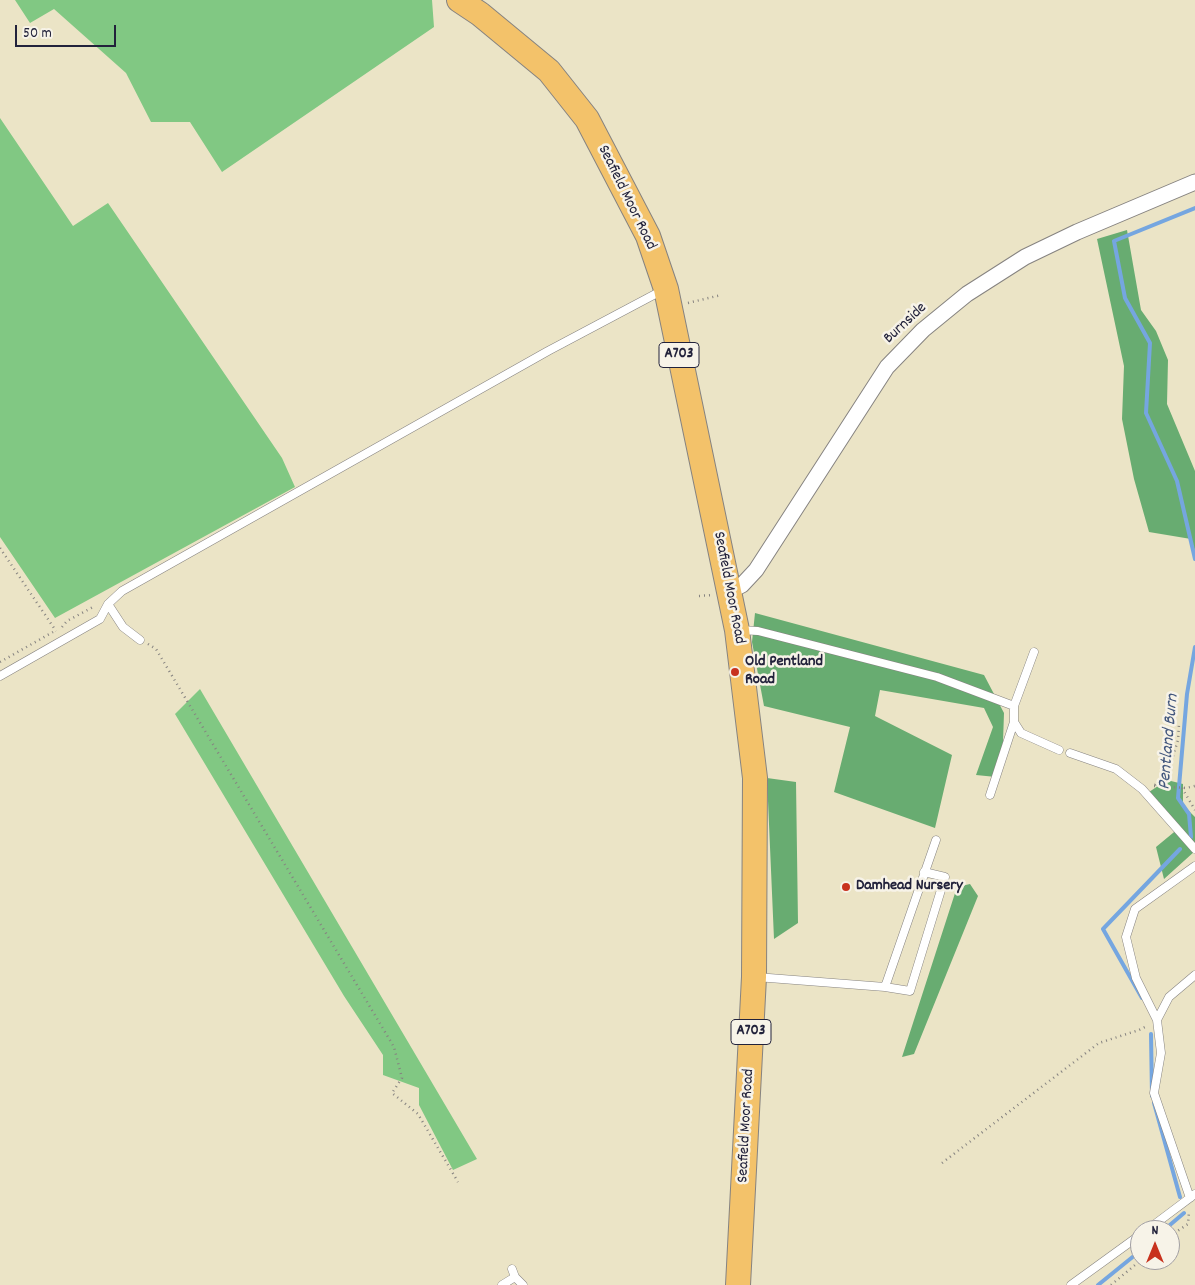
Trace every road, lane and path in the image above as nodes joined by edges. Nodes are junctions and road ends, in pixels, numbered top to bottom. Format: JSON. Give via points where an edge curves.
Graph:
{"nodes":[{"id":1,"x":459,"y":0,"type":"edge"},
{"id":2,"x":1195,"y":182,"type":"edge"},
{"id":3,"x":720,"y":295,"type":"dead end"},
{"id":4,"x":668,"y":298,"type":"junction"},
{"id":5,"x":0,"y":548,"type":"edge"},
{"id":6,"x":730,"y":591,"type":"junction"},
{"id":7,"x":108,"y":604,"type":"junction"},
{"id":8,"x":737,"y":630,"type":"junction"},
{"id":9,"x":56,"y":631,"type":"junction"},
{"id":10,"x":140,"y":640,"type":"joint"},
{"id":11,"x":1034,"y":652,"type":"dead end"},
{"id":12,"x":0,"y":662,"type":"edge"},
{"id":13,"x":0,"y":676,"type":"edge"},
{"id":14,"x":1014,"y":706,"type":"junction"},
{"id":15,"x":1014,"y":722,"type":"junction"},
{"id":16,"x":1179,"y":724,"type":"dead end"},
{"id":17,"x":1059,"y":750,"type":"dead end"},
{"id":18,"x":1070,"y":753,"type":"dead end"},
{"id":19,"x":1156,"y":785,"type":"junction"},
{"id":20,"x":1195,"y":786,"type":"edge"},
{"id":21,"x":1182,"y":788,"type":"junction"},
{"id":22,"x":1142,"y":789,"type":"junction"},
{"id":23,"x":990,"y":795,"type":"dead end"},
{"id":24,"x":1195,"y":810,"type":"edge"},
{"id":25,"x":936,"y":840,"type":"dead end"},
{"id":26,"x":1195,"y":849,"type":"edge"},
{"id":27,"x":1195,"y":866,"type":"edge"},
{"id":28,"x":924,"y":872,"type":"junction"},
{"id":29,"x":1195,"y":974,"type":"edge"},
{"id":30,"x":754,"y":977,"type":"junction"},
{"id":31,"x":885,"y":987,"type":"junction"},
{"id":32,"x":1157,"y":1020,"type":"junction"},
{"id":33,"x":942,"y":1164,"type":"dead end"},
{"id":34,"x":458,"y":1182,"type":"dead end"},
{"id":35,"x":1192,"y":1196,"type":"edge"},
{"id":36,"x":1160,"y":1220,"type":"edge"},
{"id":37,"x":1180,"y":1229,"type":"edge"},
{"id":38,"x":1130,"y":1242,"type":"edge"},
{"id":39,"x":512,"y":1269,"type":"dead end"},
{"id":40,"x":1130,"y":1269,"type":"edge"},
{"id":41,"x":515,"y":1277,"type":"junction"},
{"id":42,"x":502,"y":1285,"type":"edge"},
{"id":43,"x":523,"y":1285,"type":"edge"},
{"id":44,"x":738,"y":1285,"type":"edge"},
{"id":45,"x":1072,"y":1285,"type":"edge"},
{"id":46,"x":1111,"y":1285,"type":"edge"}],
"edges":[{"from":1,"to":4,"type":"main road","name":"Seafield Moor Road","number":"A703","via":[[549,71],[587,119],[648,236]]},
{"from":2,"to":6,"type":"street","name":"Burnside","via":[[1025,257],[968,294],[923,330],[887,367],[756,570],[742,585]]},
{"from":3,"to":4,"type":"path"},
{"from":4,"to":6,"type":"main road","name":"Seafield Moor Road","number":"A703"},
{"from":4,"to":7,"type":"lane","via":[[548,351],[131,586]]},
{"from":5,"to":9,"type":"path"},
{"from":6,"to":8,"type":"main road","name":"Seafield Moor Road","number":"A703"},
{"from":7,"to":9,"type":"path","via":[[90,607]]},
{"from":7,"to":10,"type":"lane","via":[[123,627]]},
{"from":7,"to":13,"type":"lane","via":[[100,619]]},
{"from":8,"to":14,"type":"lane","via":[[758,631],[937,677]]},
{"from":8,"to":30,"type":"main road","name":"Seafield Moor Road","number":"A703","via":[[755,778]]},
{"from":9,"to":12,"type":"path"},
{"from":10,"to":34,"type":"path","via":[[156,649],[394,1047],[402,1078],[392,1093],[418,1114]]},
{"from":11,"to":14,"type":"lane"},
{"from":14,"to":15,"type":"lane"},
{"from":15,"to":17,"type":"lane","via":[[1020,733]]},
{"from":15,"to":23,"type":"lane"},
{"from":16,"to":19,"type":"path","via":[[1178,740],[1168,772]]},
{"from":18,"to":22,"type":"lane","via":[[1116,769]]},
{"from":19,"to":21,"type":"path"},
{"from":19,"to":22,"type":"path"},
{"from":20,"to":21,"type":"path"},
{"from":21,"to":24,"type":"path"},
{"from":22,"to":26,"type":"lane"},
{"from":25,"to":28,"type":"lane"},
{"from":27,"to":32,"type":"lane","via":[[1135,909],[1126,937],[1136,978]]},
{"from":28,"to":31,"type":"lane"},
{"from":28,"to":31,"type":"lane","via":[[945,877],[910,991]]},
{"from":29,"to":32,"type":"lane","via":[[1169,997]]},
{"from":30,"to":31,"type":"lane"},
{"from":30,"to":44,"type":"main road","name":"Seafield Moor Road","number":"A703"},
{"from":32,"to":33,"type":"path","via":[[1139,1030],[1099,1043]]},
{"from":32,"to":35,"type":"lane","via":[[1161,1053],[1154,1093]]},
{"from":35,"to":36,"type":"lane"},
{"from":35,"to":37,"type":"path","via":[[1188,1224]]},
{"from":38,"to":45,"type":"lane"},
{"from":39,"to":41,"type":"lane"},
{"from":40,"to":46,"type":"path"},
{"from":41,"to":42,"type":"lane"},
{"from":41,"to":43,"type":"lane"}]}
